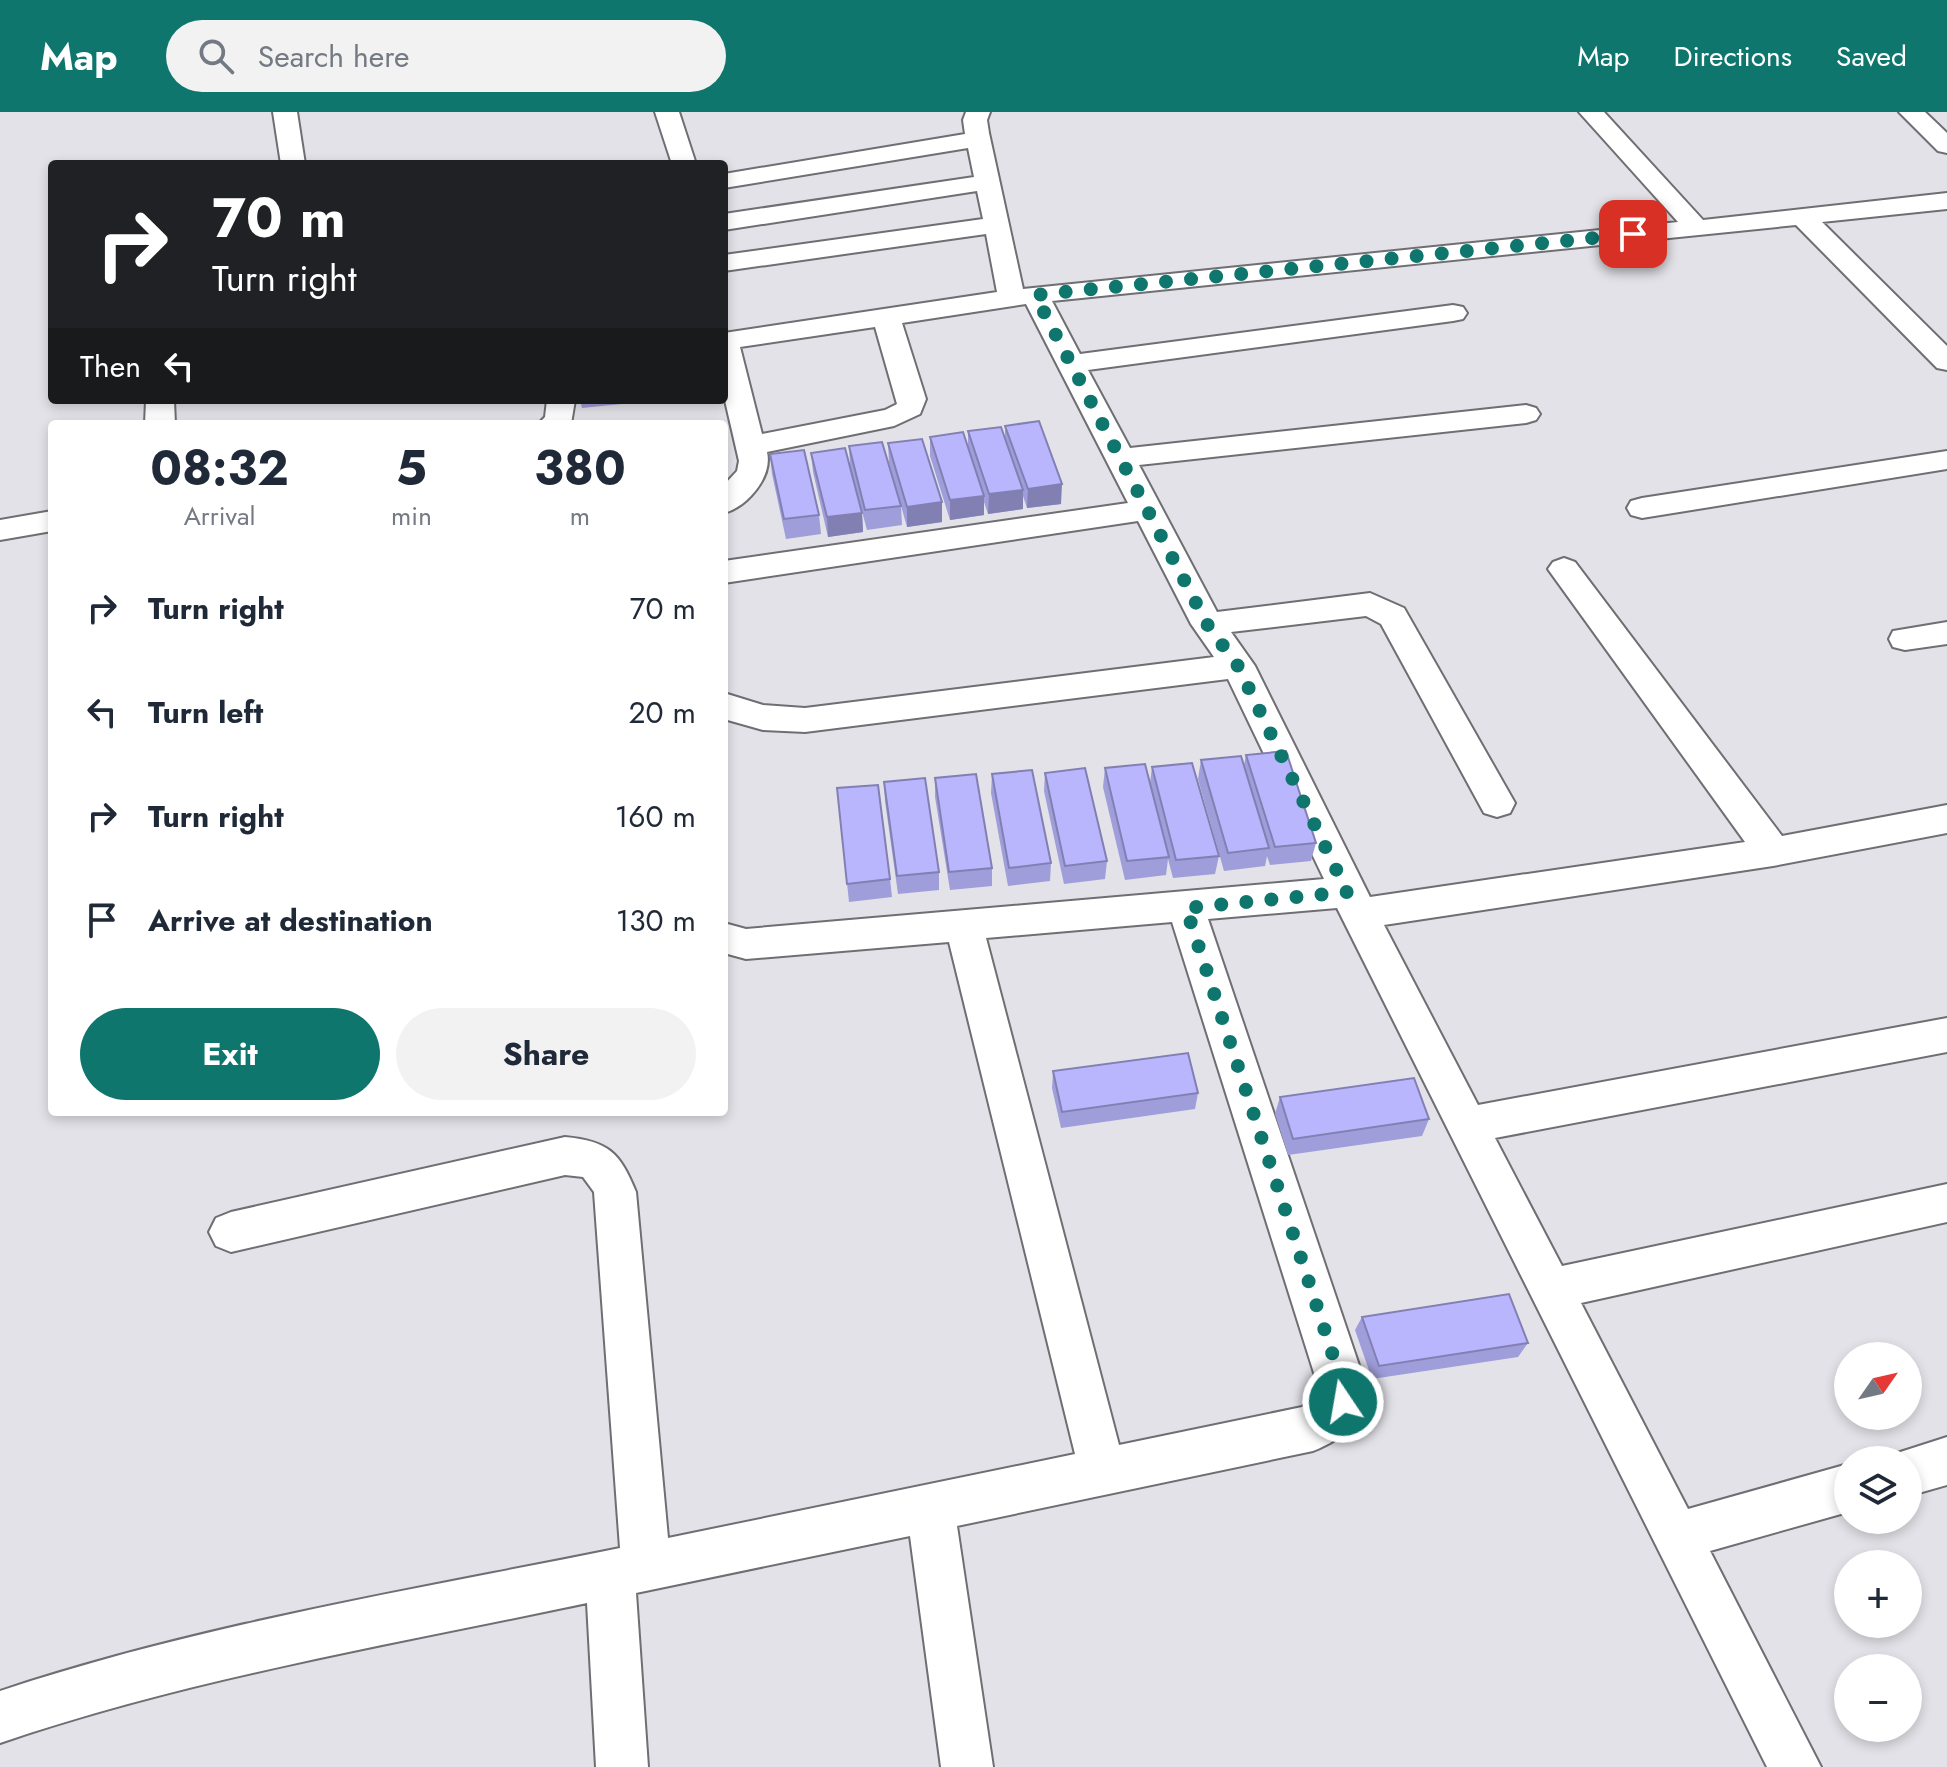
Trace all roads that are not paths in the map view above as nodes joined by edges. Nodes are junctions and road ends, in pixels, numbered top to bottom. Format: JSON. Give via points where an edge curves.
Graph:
{"nodes":[{"id":1,"x":285,"y":112,"type":"edge"},
{"id":2,"x":667,"y":112,"type":"edge"},
{"id":3,"x":978,"y":112,"type":"edge"},
{"id":4,"x":1591,"y":112,"type":"edge"},
{"id":5,"x":1911,"y":112,"type":"edge"},
{"id":6,"x":978,"y":139,"type":"junction"},
{"id":7,"x":1947,"y":146,"type":"edge"},
{"id":8,"x":292,"y":160,"type":"edge"},
{"id":9,"x":683,"y":160,"type":"edge"},
{"id":10,"x":728,"y":180,"type":"edge"},
{"id":11,"x":987,"y":182,"type":"junction"},
{"id":12,"x":1947,"y":201,"type":"edge"},
{"id":13,"x":1801,"y":215,"type":"junction"},
{"id":14,"x":728,"y":221,"type":"edge"},
{"id":15,"x":996,"y":225,"type":"junction"},
{"id":16,"x":1696,"y":227,"type":"junction"},
{"id":17,"x":728,"y":262,"type":"edge"},
{"id":18,"x":1023,"y":296,"type":"junction"},
{"id":19,"x":1453,"y":313,"type":"dead end"},
{"id":20,"x":886,"y":317,"type":"junction"},
{"id":21,"x":728,"y":340,"type":"edge"},
{"id":22,"x":728,"y":357,"type":"edge"},
{"id":23,"x":1947,"y":362,"type":"edge"},
{"id":24,"x":1071,"y":364,"type":"junction"},
{"id":25,"x":1526,"y":414,"type":"dead end"},
{"id":26,"x":750,"y":446,"type":"junction"},
{"id":27,"x":1120,"y":458,"type":"junction"},
{"id":28,"x":1947,"y":460,"type":"edge"},
{"id":29,"x":728,"y":499,"type":"edge"},
{"id":30,"x":1642,"y":508,"type":"dead end"},
{"id":31,"x":1148,"y":510,"type":"junction"},
{"id":32,"x":48,"y":522,"type":"edge"},
{"id":33,"x":0,"y":530,"type":"edge"},
{"id":34,"x":1564,"y":569,"type":"dead end"},
{"id":35,"x":728,"y":571,"type":"edge"},
{"id":36,"x":1207,"y":624,"type":"junction"},
{"id":37,"x":1947,"y":633,"type":"edge"},
{"id":38,"x":1905,"y":639,"type":"dead end"},
{"id":39,"x":1238,"y":666,"type":"junction"},
{"id":40,"x":728,"y":707,"type":"edge"},
{"id":41,"x":1497,"y":803,"type":"dead end"},
{"id":42,"x":1947,"y":819,"type":"edge"},
{"id":43,"x":1773,"y":852,"type":"junction"},
{"id":44,"x":1353,"y":903,"type":"junction"},
{"id":45,"x":1186,"y":908,"type":"junction"},
{"id":46,"x":964,"y":927,"type":"junction"},
{"id":47,"x":728,"y":939,"type":"edge"},
{"id":48,"x":1947,"y":1035,"type":"edge"},
{"id":49,"x":1467,"y":1125,"type":"junction"},
{"id":50,"x":1947,"y":1203,"type":"edge"},
{"id":51,"x":231,"y":1232,"type":"dead end"},
{"id":52,"x":1550,"y":1289,"type":"junction"},
{"id":53,"x":1947,"y":1461,"type":"edge"},
{"id":54,"x":1922,"y":1468,"type":"edge"},
{"id":55,"x":1103,"y":1472,"type":"junction"},
{"id":56,"x":1834,"y":1492,"type":"edge"},
{"id":57,"x":930,"y":1508,"type":"junction"},
{"id":58,"x":1677,"y":1536,"type":"junction"},
{"id":59,"x":628,"y":1570,"type":"junction"},
{"id":60,"x":0,"y":1717,"type":"edge"},
{"id":61,"x":622,"y":1767,"type":"edge"},
{"id":62,"x":967,"y":1767,"type":"edge"},
{"id":63,"x":1795,"y":1767,"type":"edge"}],
"edges":[{"from":1,"to":8,"type":"street"},
{"from":2,"to":9,"type":"street"},
{"from":3,"to":6,"type":"street"},
{"from":4,"to":16,"type":"street"},
{"from":5,"to":7,"type":"street"},
{"from":6,"to":10,"type":"street"},
{"from":6,"to":11,"type":"street"},
{"from":11,"to":14,"type":"street"},
{"from":11,"to":15,"type":"street"},
{"from":12,"to":13,"type":"street"},
{"from":13,"to":16,"type":"street"},
{"from":13,"to":23,"type":"street"},
{"from":15,"to":17,"type":"street"},
{"from":15,"to":18,"type":"street"},
{"from":16,"to":18,"type":"street"},
{"from":18,"to":20,"type":"street"},
{"from":18,"to":24,"type":"street"},
{"from":19,"to":24,"type":"street"},
{"from":20,"to":21,"type":"street"},
{"from":20,"to":26,"type":"street","via":[[912,399],[910,408],[894,417]]},
{"from":22,"to":26,"type":"street"},
{"from":24,"to":27,"type":"street"},
{"from":25,"to":27,"type":"street"},
{"from":26,"to":29,"type":"street","via":[[752,474]]},
{"from":27,"to":31,"type":"street"},
{"from":28,"to":30,"type":"street"},
{"from":31,"to":35,"type":"street"},
{"from":31,"to":36,"type":"street"},
{"from":32,"to":33,"type":"street"},
{"from":34,"to":43,"type":"street"},
{"from":36,"to":39,"type":"street"},
{"from":36,"to":41,"type":"street","via":[[1370,604],[1384,609],[1393,616]]},
{"from":37,"to":38,"type":"street"},
{"from":39,"to":40,"type":"street","via":[[805,720],[752,716]]},
{"from":39,"to":44,"type":"street"},
{"from":42,"to":43,"type":"street"},
{"from":43,"to":44,"type":"street"},
{"from":44,"to":45,"type":"street"},
{"from":44,"to":49,"type":"street"},
{"from":45,"to":46,"type":"street"},
{"from":45,"to":55,"type":"street","via":[[1342,1383],[1343,1402],[1313,1428]]},
{"from":46,"to":47,"type":"street","via":[[746,944]]},
{"from":46,"to":55,"type":"street"},
{"from":48,"to":49,"type":"street"},
{"from":49,"to":52,"type":"street"},
{"from":50,"to":52,"type":"street"},
{"from":51,"to":59,"type":"street","via":[[565,1156],[591,1158],[608,1171],[615,1192]]},
{"from":52,"to":58,"type":"street"},
{"from":53,"to":54,"type":"street"},
{"from":55,"to":57,"type":"street"},
{"from":56,"to":58,"type":"street"},
{"from":57,"to":59,"type":"street"},
{"from":57,"to":62,"type":"street"},
{"from":58,"to":63,"type":"street"},
{"from":59,"to":60,"type":"street","via":[[182,1663]]},
{"from":59,"to":61,"type":"street"}]}
